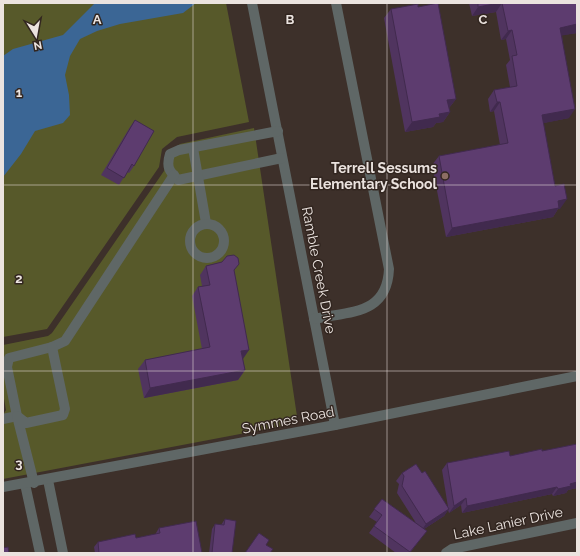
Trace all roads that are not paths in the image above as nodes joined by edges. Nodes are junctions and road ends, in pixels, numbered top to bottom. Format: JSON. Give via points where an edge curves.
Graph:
{"nodes":[{"id":1,"x":252,"y":3,"type":"edge"},
{"id":2,"x":336,"y":3,"type":"edge"},
{"id":3,"x":278,"y":131,"type":"junction"},
{"id":4,"x":193,"y":148,"type":"junction"},
{"id":5,"x":282,"y":158,"type":"junction"},
{"id":6,"x":174,"y":175,"type":"junction"},
{"id":7,"x":198,"y":176,"type":"junction"},
{"id":8,"x":206,"y":223,"type":"dead end"},
{"id":9,"x":314,"y":319,"type":"junction"},
{"id":10,"x":52,"y":347,"type":"junction"},
{"id":11,"x":577,"y":376,"type":"edge"},
{"id":12,"x":17,"y":416,"type":"junction"},
{"id":13,"x":3,"y":419,"type":"edge"},
{"id":14,"x":335,"y":425,"type":"junction"},
{"id":15,"x":48,"y":480,"type":"junction"},
{"id":16,"x":30,"y":484,"type":"junction"},
{"id":17,"x":3,"y":488,"type":"edge"},
{"id":18,"x":577,"y":523,"type":"edge"},
{"id":19,"x":40,"y":553,"type":"edge"},
{"id":20,"x":63,"y":553,"type":"edge"},
{"id":21,"x":446,"y":553,"type":"edge"}],
"edges":[{"from":1,"to":3,"type":"street","name":"Ramble Creek Drive"},
{"from":2,"to":9,"type":"street","via":[[389,269],[384,293],[375,304]]},
{"from":3,"to":4,"type":"street"},
{"from":3,"to":5,"type":"street","name":"Ramble Creek Drive"},
{"from":4,"to":6,"type":"street","via":[[170,154],[167,164],[169,171]]},
{"from":4,"to":7,"type":"street"},
{"from":5,"to":7,"type":"street"},
{"from":5,"to":9,"type":"street","name":"Ramble Creek Drive"},
{"from":6,"to":7,"type":"street","via":[[178,180]]},
{"from":6,"to":10,"type":"street","via":[[66,340]]},
{"from":7,"to":8,"type":"street"},
{"from":9,"to":14,"type":"street","name":"Ramble Creek Drive"},
{"from":10,"to":12,"type":"street","via":[[9,358],[7,367]]},
{"from":10,"to":12,"type":"street","via":[[65,409],[62,415],[26,423]]},
{"from":11,"to":14,"type":"street","name":"Symmes Road"},
{"from":12,"to":13,"type":"street"},
{"from":12,"to":16,"type":"street"},
{"from":14,"to":15,"type":"street","name":"Symmes Road"},
{"from":15,"to":16,"type":"street","name":"Symmes Road"},
{"from":15,"to":20,"type":"street"},
{"from":16,"to":17,"type":"street","name":"Symmes Road"},
{"from":16,"to":19,"type":"street"},
{"from":18,"to":21,"type":"street","name":"Lake Lanier Drive","via":[[452,549]]}]}
